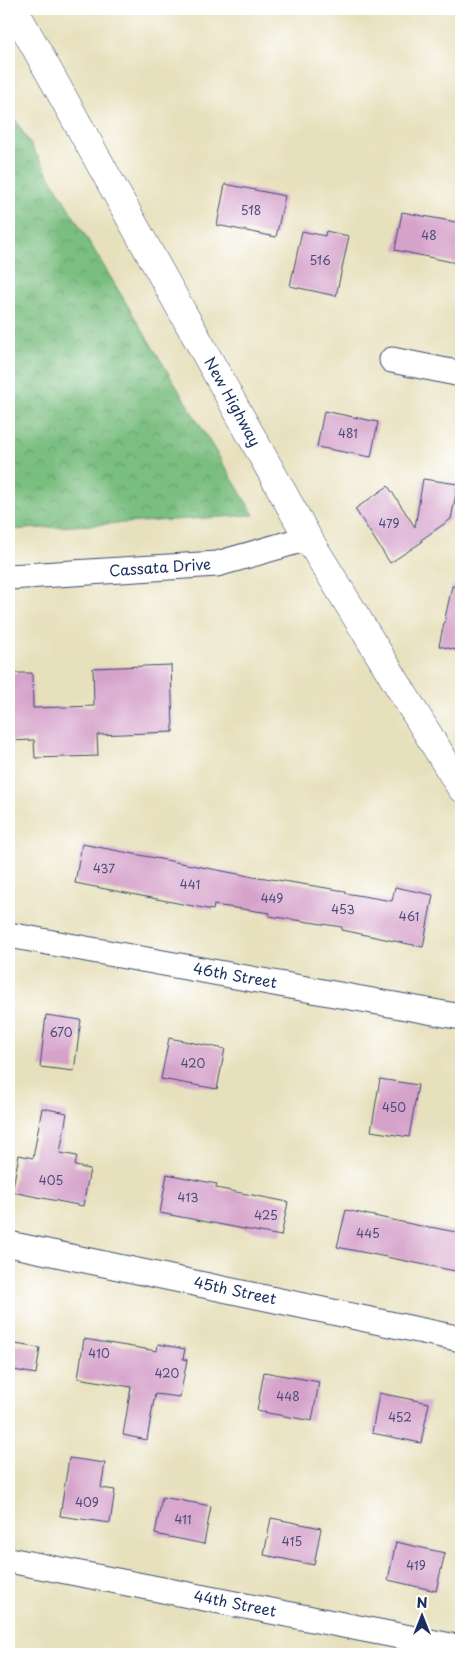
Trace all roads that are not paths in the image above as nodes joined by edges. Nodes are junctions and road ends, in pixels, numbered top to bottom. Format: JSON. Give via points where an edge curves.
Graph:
{"nodes":[{"id":1,"x":14,"y":9,"type":"edge"},
{"id":2,"x":392,"y":360,"type":"dead end"},
{"id":3,"x":461,"y":374,"type":"edge"},
{"id":4,"x":308,"y":538,"type":"junction"},
{"id":5,"x":9,"y":577,"type":"edge"},
{"id":6,"x":461,"y":788,"type":"edge"},
{"id":7,"x":9,"y":935,"type":"edge"},
{"id":8,"x":461,"y":1017,"type":"edge"},
{"id":9,"x":9,"y":1244,"type":"edge"},
{"id":10,"x":461,"y":1339,"type":"edge"},
{"id":11,"x":9,"y":1560,"type":"edge"},
{"id":12,"x":461,"y":1648,"type":"edge"}],
"edges":[{"from":1,"to":4,"type":"main road","name":"New Highway"},
{"from":2,"to":3,"type":"street"},
{"from":4,"to":5,"type":"street","name":"Cassata Drive","via":[[217,564]]},
{"from":4,"to":6,"type":"main road","name":"New Highway"},
{"from":7,"to":8,"type":"street","name":"46th Street"},
{"from":9,"to":10,"type":"street","name":"45th Street"},
{"from":11,"to":12,"type":"street","name":"44th Street"}]}
